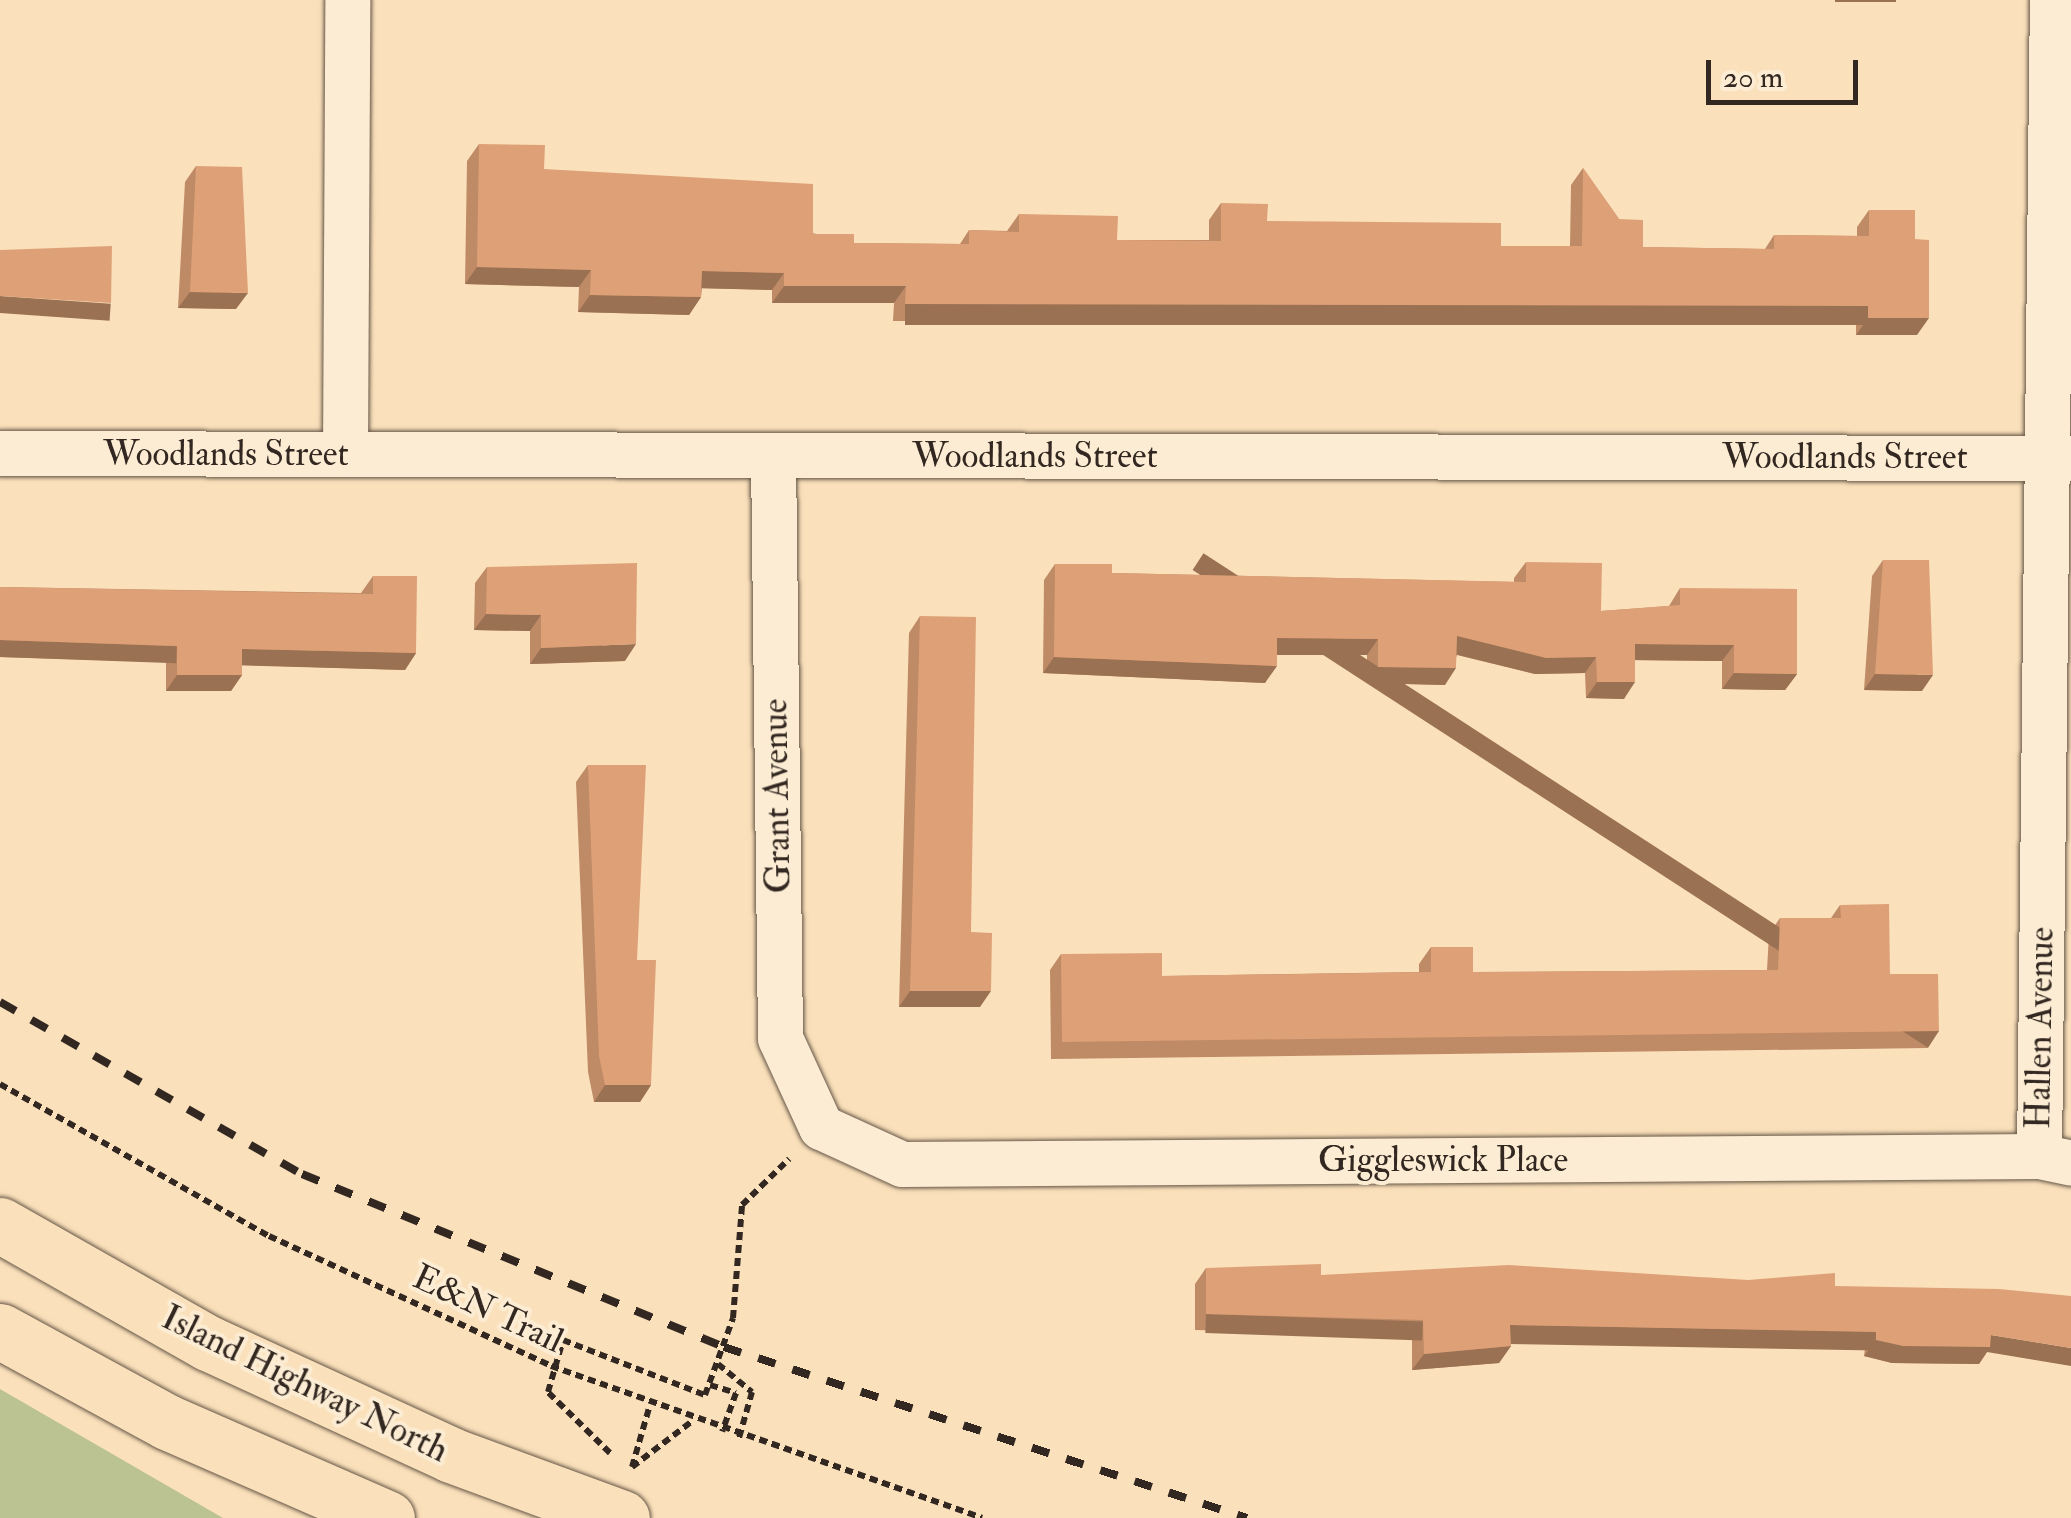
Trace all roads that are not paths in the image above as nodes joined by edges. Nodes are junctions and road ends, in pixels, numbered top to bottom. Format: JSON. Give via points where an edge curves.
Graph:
{"nodes":[{"id":1,"x":348,"y":0,"type":"edge"},
{"id":2,"x":2052,"y":0,"type":"edge"},
{"id":3,"x":0,"y":453,"type":"edge"},
{"id":4,"x":344,"y":454,"type":"junction"},
{"id":5,"x":773,"y":455,"type":"junction"},
{"id":6,"x":2059,"y":458,"type":"edge"},
{"id":7,"x":821,"y":1126,"type":"joint"},
{"id":8,"x":2055,"y":1159,"type":"edge"},
{"id":9,"x":0,"y":1225,"type":"edge"},
{"id":10,"x":0,"y":1332,"type":"edge"},
{"id":11,"x":267,"y":1468,"type":"junction"},
{"id":12,"x":627,"y":1493,"type":"edge"},
{"id":13,"x":306,"y":1518,"type":"edge"},
{"id":14,"x":387,"y":1518,"type":"edge"}],
"edges":[{"from":1,"to":4,"type":"street"},
{"from":2,"to":6,"type":"street","name":"Hallen Avenue"},
{"from":3,"to":4,"type":"street","name":"Woodlands Street"},
{"from":4,"to":5,"type":"street","name":"Woodlands Street"},
{"from":5,"to":6,"type":"street","name":"Woodlands Street"},
{"from":5,"to":7,"type":"street","name":"Grant Avenue","via":[[780,1038]]},
{"from":6,"to":8,"type":"street","name":"Hallen Avenue"},
{"from":7,"to":8,"type":"street","name":"Giggleswick Place","via":[[902,1164]]},
{"from":9,"to":12,"type":"main road","name":"Island Highway North","via":[[208,1342],[451,1455]]},
{"from":10,"to":11,"type":"main road"},
{"from":11,"to":13,"type":"main road"},
{"from":11,"to":14,"type":"main road"}]}
